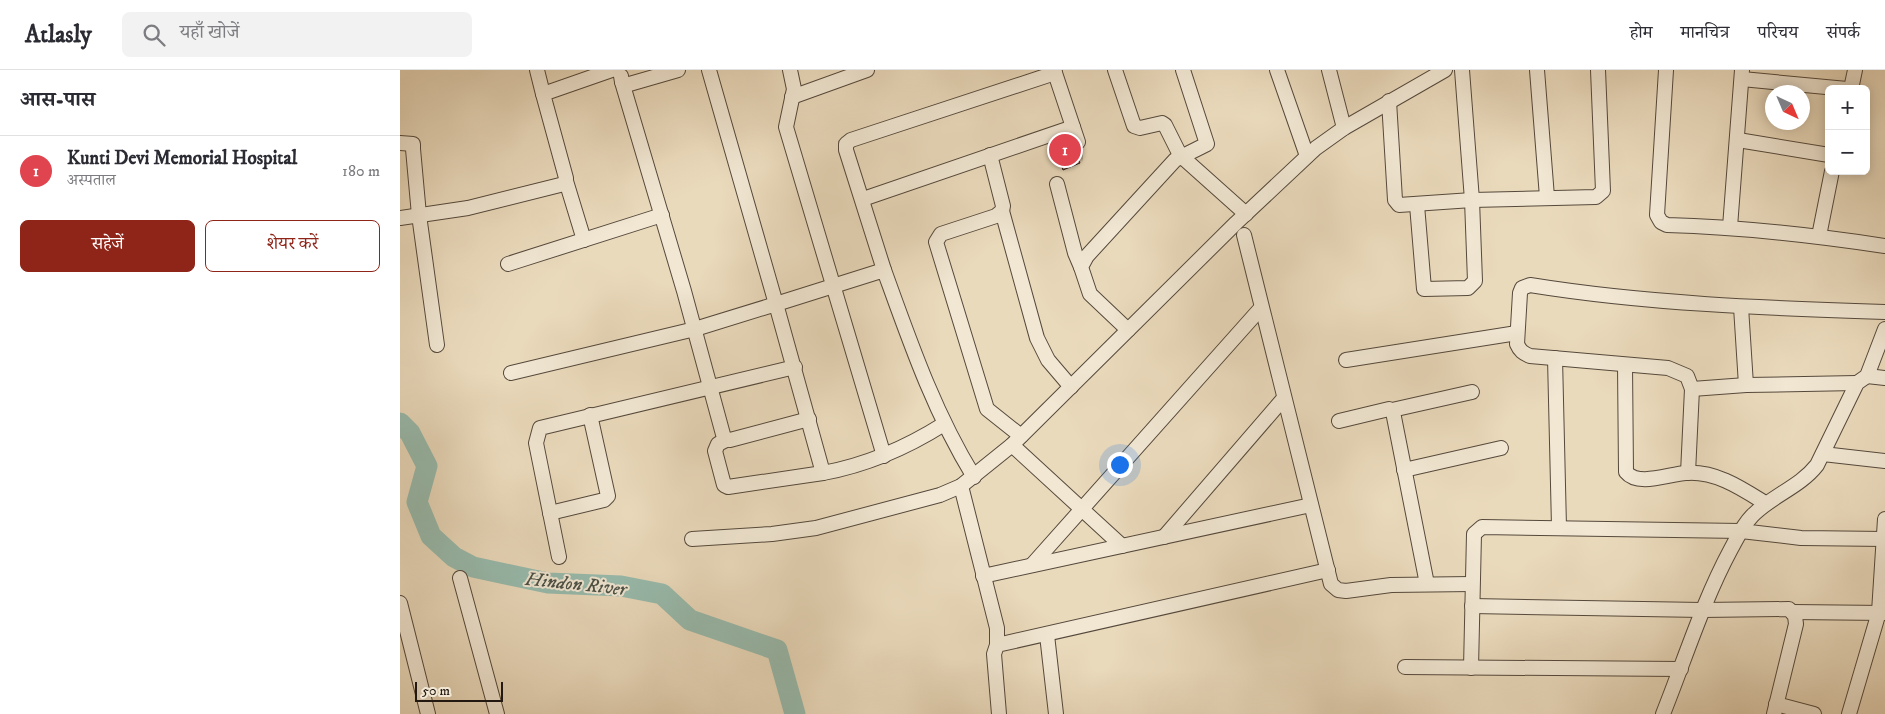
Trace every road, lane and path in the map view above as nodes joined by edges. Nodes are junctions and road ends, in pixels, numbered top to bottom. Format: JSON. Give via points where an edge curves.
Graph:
{"nodes":[{"id":1,"x":537,"y":70,"type":"edge"},
{"id":2,"x":612,"y":70,"type":"edge"},
{"id":3,"x":678,"y":70,"type":"edge"},
{"id":4,"x":709,"y":70,"type":"edge"},
{"id":5,"x":790,"y":70,"type":"edge"},
{"id":6,"x":868,"y":70,"type":"edge"},
{"id":7,"x":1115,"y":70,"type":"edge"},
{"id":8,"x":1183,"y":70,"type":"edge"},
{"id":9,"x":1277,"y":70,"type":"edge"},
{"id":10,"x":1329,"y":70,"type":"edge"},
{"id":11,"x":1445,"y":70,"type":"edge"},
{"id":12,"x":1462,"y":70,"type":"edge"},
{"id":13,"x":1537,"y":70,"type":"edge"},
{"id":14,"x":1598,"y":70,"type":"edge"},
{"id":15,"x":1666,"y":70,"type":"edge"},
{"id":16,"x":1855,"y":70,"type":"edge"},
{"id":17,"x":1054,"y":72,"type":"edge"},
{"id":18,"x":1742,"y":75,"type":"edge"},
{"id":19,"x":620,"y":76,"type":"edge"},
{"id":20,"x":1850,"y":85,"type":"edge"},
{"id":21,"x":1825,"y":86,"type":"edge"},
{"id":22,"x":543,"y":94,"type":"junction"},
{"id":23,"x":792,"y":97,"type":"junction"},
{"id":24,"x":1389,"y":100,"type":"junction"},
{"id":25,"x":1073,"y":127,"type":"junction"},
{"id":26,"x":1344,"y":128,"type":"junction"},
{"id":27,"x":1738,"y":140,"type":"junction"},
{"id":28,"x":1078,"y":142,"type":"dead end"},
{"id":29,"x":400,"y":143,"type":"edge"},
{"id":30,"x":1825,"y":154,"type":"edge"},
{"id":31,"x":990,"y":155,"type":"junction"},
{"id":32,"x":1180,"y":155,"type":"junction"},
{"id":33,"x":1307,"y":156,"type":"junction"},
{"id":34,"x":1831,"y":175,"type":"edge"},
{"id":35,"x":566,"y":181,"type":"junction"},
{"id":36,"x":1057,"y":184,"type":"dead end"},
{"id":37,"x":1547,"y":197,"type":"junction"},
{"id":38,"x":863,"y":199,"type":"junction"},
{"id":39,"x":1472,"y":200,"type":"junction"},
{"id":40,"x":1417,"y":205,"type":"junction"},
{"id":41,"x":1002,"y":211,"type":"junction"},
{"id":42,"x":1246,"y":214,"type":"junction"},
{"id":43,"x":420,"y":215,"type":"junction"},
{"id":44,"x":662,"y":215,"type":"junction"},
{"id":45,"x":400,"y":218,"type":"edge"},
{"id":46,"x":1730,"y":227,"type":"junction"},
{"id":47,"x":1244,"y":236,"type":"dead end"},
{"id":48,"x":1818,"y":236,"type":"junction"},
{"id":49,"x":584,"y":240,"type":"junction"},
{"id":50,"x":1885,"y":246,"type":"edge"},
{"id":51,"x":508,"y":264,"type":"dead end"},
{"id":52,"x":1081,"y":267,"type":"junction"},
{"id":53,"x":884,"y":270,"type":"junction"},
{"id":54,"x":833,"y":287,"type":"junction"},
{"id":55,"x":776,"y":304,"type":"junction"},
{"id":56,"x":1741,"y":307,"type":"junction"},
{"id":57,"x":1261,"y":308,"type":"junction"},
{"id":58,"x":1885,"y":312,"type":"edge"},
{"id":59,"x":695,"y":329,"type":"junction"},
{"id":60,"x":1885,"y":329,"type":"edge"},
{"id":61,"x":1128,"y":330,"type":"junction"},
{"id":62,"x":1517,"y":332,"type":"junction"},
{"id":63,"x":437,"y":344,"type":"dead end"},
{"id":64,"x":1555,"y":358,"type":"junction"},
{"id":65,"x":1346,"y":360,"type":"dead end"},
{"id":66,"x":1626,"y":364,"type":"junction"},
{"id":67,"x":795,"y":367,"type":"junction"},
{"id":68,"x":511,"y":373,"type":"dead end"},
{"id":69,"x":1885,"y":378,"type":"edge"},
{"id":70,"x":1862,"y":380,"type":"junction"},
{"id":71,"x":1746,"y":385,"type":"junction"},
{"id":72,"x":1071,"y":387,"type":"junction"},
{"id":73,"x":710,"y":389,"type":"junction"},
{"id":74,"x":1692,"y":389,"type":"junction"},
{"id":75,"x":1472,"y":392,"type":"dead end"},
{"id":76,"x":1284,"y":398,"type":"junction"},
{"id":77,"x":1392,"y":410,"type":"junction"},
{"id":78,"x":590,"y":415,"type":"junction"},
{"id":79,"x":809,"y":419,"type":"junction"},
{"id":80,"x":1339,"y":421,"type":"dead end"},
{"id":81,"x":944,"y":424,"type":"junction"},
{"id":82,"x":726,"y":440,"type":"junction"},
{"id":83,"x":1017,"y":441,"type":"junction"},
{"id":84,"x":1501,"y":448,"type":"dead end"},
{"id":85,"x":1823,"y":454,"type":"junction"},
{"id":86,"x":884,"y":456,"type":"junction"},
{"id":87,"x":1885,"y":460,"type":"edge"},
{"id":88,"x":1404,"y":470,"type":"junction"},
{"id":89,"x":823,"y":473,"type":"junction"},
{"id":90,"x":1688,"y":473,"type":"junction"},
{"id":91,"x":974,"y":477,"type":"junction"},
{"id":92,"x":961,"y":486,"type":"junction"},
{"id":93,"x":1766,"y":503,"type":"junction"},
{"id":94,"x":1311,"y":505,"type":"junction"},
{"id":95,"x":1082,"y":510,"type":"junction"},
{"id":96,"x":550,"y":513,"type":"junction"},
{"id":97,"x":1885,"y":519,"type":"edge"},
{"id":98,"x":1559,"y":527,"type":"junction"},
{"id":99,"x":1741,"y":531,"type":"junction"},
{"id":100,"x":1164,"y":537,"type":"junction"},
{"id":101,"x":1885,"y":539,"type":"edge"},
{"id":102,"x":692,"y":540,"type":"dead end"},
{"id":103,"x":1122,"y":546,"type":"junction"},
{"id":104,"x":559,"y":557,"type":"dead end"},
{"id":105,"x":1032,"y":566,"type":"junction"},
{"id":106,"x":1328,"y":570,"type":"junction"},
{"id":107,"x":983,"y":576,"type":"junction"},
{"id":108,"x":460,"y":578,"type":"dead end"},
{"id":109,"x":1426,"y":584,"type":"junction"},
{"id":110,"x":1472,"y":584,"type":"junction"},
{"id":111,"x":400,"y":603,"type":"edge"},
{"id":112,"x":1472,"y":606,"type":"junction"},
{"id":113,"x":1702,"y":610,"type":"junction"},
{"id":114,"x":1792,"y":612,"type":"junction"},
{"id":115,"x":1882,"y":613,"type":"edge"},
{"id":116,"x":1047,"y":635,"type":"junction"},
{"id":117,"x":997,"y":645,"type":"junction"},
{"id":118,"x":1405,"y":667,"type":"dead end"},
{"id":119,"x":1471,"y":668,"type":"junction"},
{"id":120,"x":1681,"y":669,"type":"junction"},
{"id":121,"x":1775,"y":709,"type":"edge"},
{"id":122,"x":428,"y":714,"type":"edge"},
{"id":123,"x":498,"y":714,"type":"edge"},
{"id":124,"x":999,"y":714,"type":"edge"},
{"id":125,"x":1056,"y":714,"type":"edge"},
{"id":126,"x":1663,"y":714,"type":"edge"},
{"id":127,"x":1814,"y":714,"type":"edge"},
{"id":128,"x":1848,"y":714,"type":"edge"}],
"edges":[{"from":1,"to":22,"type":"street"},
{"from":2,"to":22,"type":"street"},
{"from":3,"to":19,"type":"street","via":[[631,84]]},
{"from":4,"to":55,"type":"street"},
{"from":5,"to":23,"type":"street"},
{"from":6,"to":23,"type":"street"},
{"from":7,"to":32,"type":"street","via":[[1134,126],[1140,128],[1162,123]]},
{"from":8,"to":32,"type":"street","via":[[1207,144]]},
{"from":9,"to":33,"type":"street"},
{"from":10,"to":26,"type":"street"},
{"from":11,"to":24,"type":"street"},
{"from":12,"to":39,"type":"street"},
{"from":13,"to":37,"type":"street"},
{"from":14,"to":37,"type":"street","via":[[1602,193],[1596,197]]},
{"from":15,"to":46,"type":"street","via":[[1657,215],[1667,225]]},
{"from":16,"to":20,"type":"street"},
{"from":17,"to":25,"type":"street"},
{"from":17,"to":38,"type":"street","via":[[851,140],[846,144],[846,150]]},
{"from":18,"to":21,"type":"street"},
{"from":18,"to":27,"type":"street"},
{"from":19,"to":44,"type":"street"},
{"from":22,"to":35,"type":"street"},
{"from":23,"to":54,"type":"street","via":[[786,126]]},
{"from":24,"to":26,"type":"street"},
{"from":24,"to":40,"type":"street","via":[[1395,200],[1399,205]]},
{"from":25,"to":28,"type":"street"},
{"from":25,"to":31,"type":"street"},
{"from":26,"to":33,"type":"street"},
{"from":27,"to":30,"type":"street"},
{"from":27,"to":46,"type":"street"},
{"from":29,"to":43,"type":"street","via":[[413,144]]},
{"from":31,"to":38,"type":"street"},
{"from":31,"to":41,"type":"street"},
{"from":32,"to":42,"type":"street"},
{"from":32,"to":52,"type":"street","via":[[1087,256]]},
{"from":33,"to":42,"type":"street"},
{"from":34,"to":48,"type":"street"},
{"from":35,"to":43,"type":"street","via":[[468,208]]},
{"from":35,"to":49,"type":"street"},
{"from":36,"to":52,"type":"street","via":[[1074,253]]},
{"from":37,"to":39,"type":"street"},
{"from":38,"to":53,"type":"street"},
{"from":39,"to":40,"type":"street"},
{"from":39,"to":40,"type":"street","via":[[1475,281],[1468,288],[1424,289]]},
{"from":41,"to":72,"type":"street","via":[[1037,338],[1048,360]]},
{"from":41,"to":83,"type":"street","via":[[996,216],[941,234],[936,242],[987,409]]},
{"from":42,"to":61,"type":"street"},
{"from":43,"to":45,"type":"street"},
{"from":43,"to":63,"type":"street"},
{"from":44,"to":49,"type":"street"},
{"from":44,"to":59,"type":"street"},
{"from":46,"to":48,"type":"street"},
{"from":47,"to":57,"type":"street"},
{"from":48,"to":50,"type":"street"},
{"from":49,"to":51,"type":"street"},
{"from":52,"to":61,"type":"street","via":[[1090,294]]},
{"from":53,"to":54,"type":"street"},
{"from":53,"to":81,"type":"street","via":[[926,385]]},
{"from":54,"to":55,"type":"street"},
{"from":54,"to":86,"type":"street"},
{"from":55,"to":59,"type":"street"},
{"from":55,"to":67,"type":"street"},
{"from":56,"to":58,"type":"street"},
{"from":56,"to":62,"type":"street","via":[[1620,298],[1530,285],[1520,292]]},
{"from":56,"to":71,"type":"street"},
{"from":57,"to":76,"type":"street"},
{"from":57,"to":95,"type":"street"},
{"from":59,"to":68,"type":"street"},
{"from":59,"to":73,"type":"street"},
{"from":60,"to":70,"type":"street"},
{"from":61,"to":72,"type":"street"},
{"from":62,"to":64,"type":"street","via":[[1520,350],[1530,356]]},
{"from":62,"to":65,"type":"street"},
{"from":64,"to":66,"type":"street"},
{"from":64,"to":98,"type":"street"},
{"from":66,"to":74,"type":"street","via":[[1682,372]]},
{"from":66,"to":90,"type":"street","via":[[1626,472],[1642,479]]},
{"from":67,"to":73,"type":"street"},
{"from":67,"to":79,"type":"street"},
{"from":69,"to":70,"type":"street"},
{"from":70,"to":71,"type":"street"},
{"from":70,"to":85,"type":"street"},
{"from":71,"to":74,"type":"street"},
{"from":72,"to":83,"type":"street"},
{"from":73,"to":78,"type":"street"},
{"from":73,"to":82,"type":"street"},
{"from":74,"to":90,"type":"street"},
{"from":75,"to":77,"type":"street"},
{"from":76,"to":94,"type":"street"},
{"from":76,"to":100,"type":"street"},
{"from":77,"to":80,"type":"street"},
{"from":77,"to":88,"type":"street"},
{"from":78,"to":96,"type":"street","via":[[544,425],[537,434]]},
{"from":78,"to":96,"type":"street","via":[[608,496],[604,500]]},
{"from":79,"to":82,"type":"street"},
{"from":79,"to":89,"type":"street"},
{"from":81,"to":86,"type":"street","via":[[914,443]]},
{"from":81,"to":91,"type":"street"},
{"from":82,"to":89,"type":"street","via":[[718,444],[715,451],[724,485],[728,487]]},
{"from":83,"to":91,"type":"street"},
{"from":83,"to":95,"type":"street"},
{"from":84,"to":88,"type":"street"},
{"from":85,"to":87,"type":"street"},
{"from":85,"to":93,"type":"street","via":[[1810,474]]},
{"from":86,"to":89,"type":"street"},
{"from":88,"to":109,"type":"street"},
{"from":90,"to":93,"type":"street","via":[[1720,478]]},
{"from":91,"to":92,"type":"street"},
{"from":92,"to":102,"type":"street","via":[[940,496],[816,528]]},
{"from":92,"to":107,"type":"street"},
{"from":93,"to":99,"type":"street"},
{"from":94,"to":100,"type":"street"},
{"from":94,"to":106,"type":"street"},
{"from":95,"to":103,"type":"street"},
{"from":95,"to":105,"type":"street"},
{"from":96,"to":104,"type":"street"},
{"from":97,"to":101,"type":"street"},
{"from":98,"to":99,"type":"street"},
{"from":98,"to":110,"type":"street","via":[[1478,528],[1474,534]]},
{"from":99,"to":101,"type":"street","via":[[1794,538]]},
{"from":99,"to":113,"type":"street"},
{"from":100,"to":103,"type":"street"},
{"from":101,"to":115,"type":"street"},
{"from":103,"to":105,"type":"street"},
{"from":105,"to":107,"type":"street"},
{"from":106,"to":109,"type":"street","via":[[1332,584],[1338,590]]},
{"from":106,"to":116,"type":"street"},
{"from":107,"to":117,"type":"street","via":[[997,628]]},
{"from":108,"to":123,"type":"street"},
{"from":109,"to":110,"type":"street"},
{"from":110,"to":112,"type":"street"},
{"from":111,"to":122,"type":"street"},
{"from":112,"to":113,"type":"street"},
{"from":112,"to":119,"type":"street"},
{"from":113,"to":114,"type":"street","via":[[1783,608]]},
{"from":113,"to":120,"type":"street"},
{"from":114,"to":115,"type":"street"},
{"from":114,"to":121,"type":"street","via":[[1796,624]]},
{"from":115,"to":128,"type":"street"},
{"from":116,"to":117,"type":"street"},
{"from":116,"to":125,"type":"street"},
{"from":117,"to":124,"type":"street","via":[[994,654]]},
{"from":118,"to":119,"type":"street"},
{"from":119,"to":120,"type":"street"},
{"from":120,"to":126,"type":"street"},
{"from":121,"to":127,"type":"street"}]}
